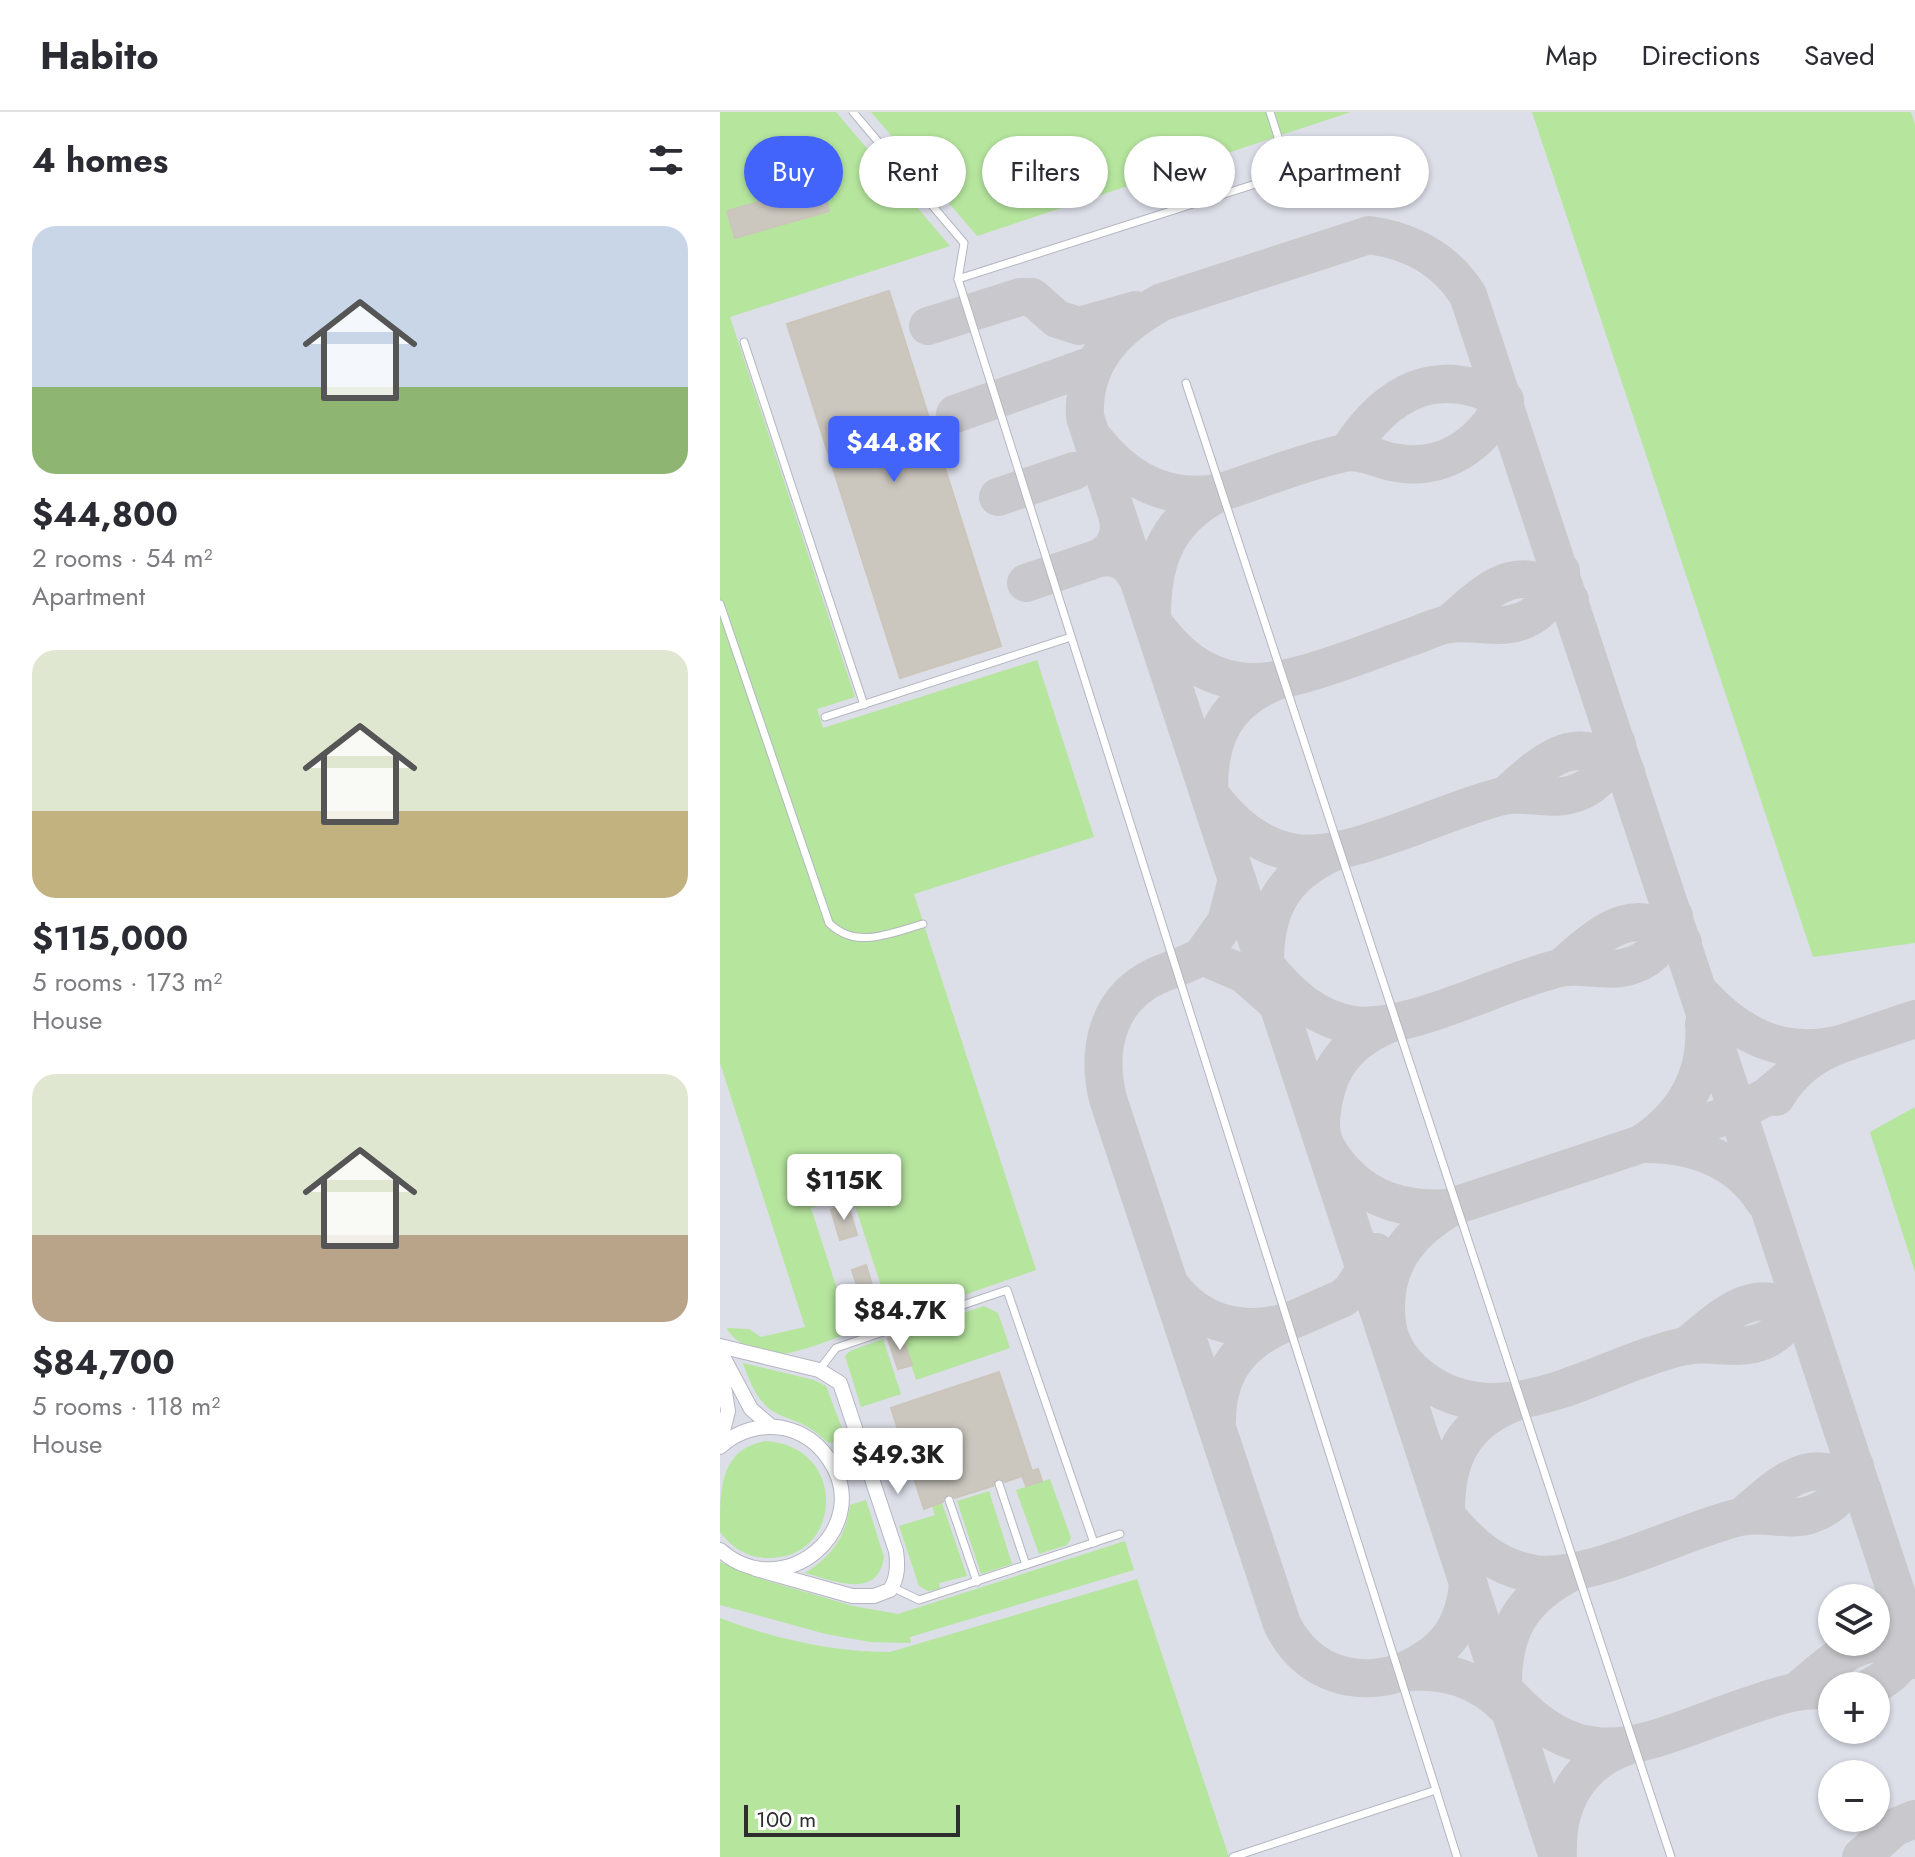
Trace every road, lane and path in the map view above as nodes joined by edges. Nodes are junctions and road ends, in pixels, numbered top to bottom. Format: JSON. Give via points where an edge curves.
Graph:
{"nodes":[{"id":1,"x":853,"y":112,"type":"edge"},
{"id":2,"x":1270,"y":112,"type":"edge"},
{"id":3,"x":958,"y":279,"type":"junction"},
{"id":4,"x":744,"y":342,"type":"dead end"},
{"id":5,"x":1186,"y":383,"type":"dead end"},
{"id":6,"x":720,"y":604,"type":"edge"},
{"id":7,"x":1071,"y":637,"type":"junction"},
{"id":8,"x":864,"y":705,"type":"junction"},
{"id":9,"x":825,"y":717,"type":"dead end"},
{"id":10,"x":923,"y":924,"type":"dead end"},
{"id":11,"x":720,"y":1349,"type":"edge"},
{"id":12,"x":720,"y":1360,"type":"edge"},
{"id":13,"x":819,"y":1370,"type":"junction"},
{"id":14,"x":772,"y":1427,"type":"junction"},
{"id":15,"x":720,"y":1445,"type":"edge"},
{"id":16,"x":999,"y":1484,"type":"dead end"},
{"id":17,"x":949,"y":1500,"type":"dead end"},
{"id":18,"x":1120,"y":1534,"type":"dead end"},
{"id":19,"x":1094,"y":1543,"type":"junction"},
{"id":20,"x":720,"y":1550,"type":"edge"},
{"id":21,"x":1026,"y":1565,"type":"junction"},
{"id":22,"x":756,"y":1569,"type":"junction"},
{"id":23,"x":977,"y":1582,"type":"junction"},
{"id":24,"x":892,"y":1587,"type":"junction"},
{"id":25,"x":1436,"y":1790,"type":"junction"},
{"id":26,"x":1233,"y":1857,"type":"edge"},
{"id":27,"x":1457,"y":1857,"type":"edge"},
{"id":28,"x":1671,"y":1857,"type":"edge"}],
"edges":[{"from":1,"to":3,"type":"lane","via":[[964,243]]},
{"from":2,"to":3,"type":"lane","via":[[1278,137],[1268,180]]},
{"from":3,"to":7,"type":"lane"},
{"from":4,"to":8,"type":"lane"},
{"from":5,"to":28,"type":"lane"},
{"from":6,"to":10,"type":"lane","via":[[829,923],[843,935],[862,939]]},
{"from":7,"to":8,"type":"lane"},
{"from":7,"to":25,"type":"lane"},
{"from":8,"to":9,"type":"lane"},
{"from":11,"to":13,"type":"street"},
{"from":11,"to":14,"type":"street","via":[[751,1409]]},
{"from":12,"to":15,"type":"street","via":[[728,1411]]},
{"from":13,"to":19,"type":"lane","via":[[836,1348],[1007,1290]]},
{"from":13,"to":24,"type":"street","via":[[844,1391],[896,1551]]},
{"from":14,"to":15,"type":"street","via":[[748,1430]]},
{"from":14,"to":22,"type":"street","via":[[796,1432],[825,1454],[840,1488],[840,1511],[827,1541],[810,1557],[779,1570]]},
{"from":16,"to":21,"type":"lane"},
{"from":17,"to":23,"type":"lane"},
{"from":18,"to":19,"type":"lane"},
{"from":19,"to":21,"type":"lane"},
{"from":20,"to":22,"type":"street"},
{"from":21,"to":23,"type":"lane"},
{"from":22,"to":24,"type":"street","via":[[852,1596],[874,1596]]},
{"from":23,"to":24,"type":"lane","via":[[919,1600]]},
{"from":25,"to":26,"type":"lane"},
{"from":25,"to":27,"type":"lane"}]}
